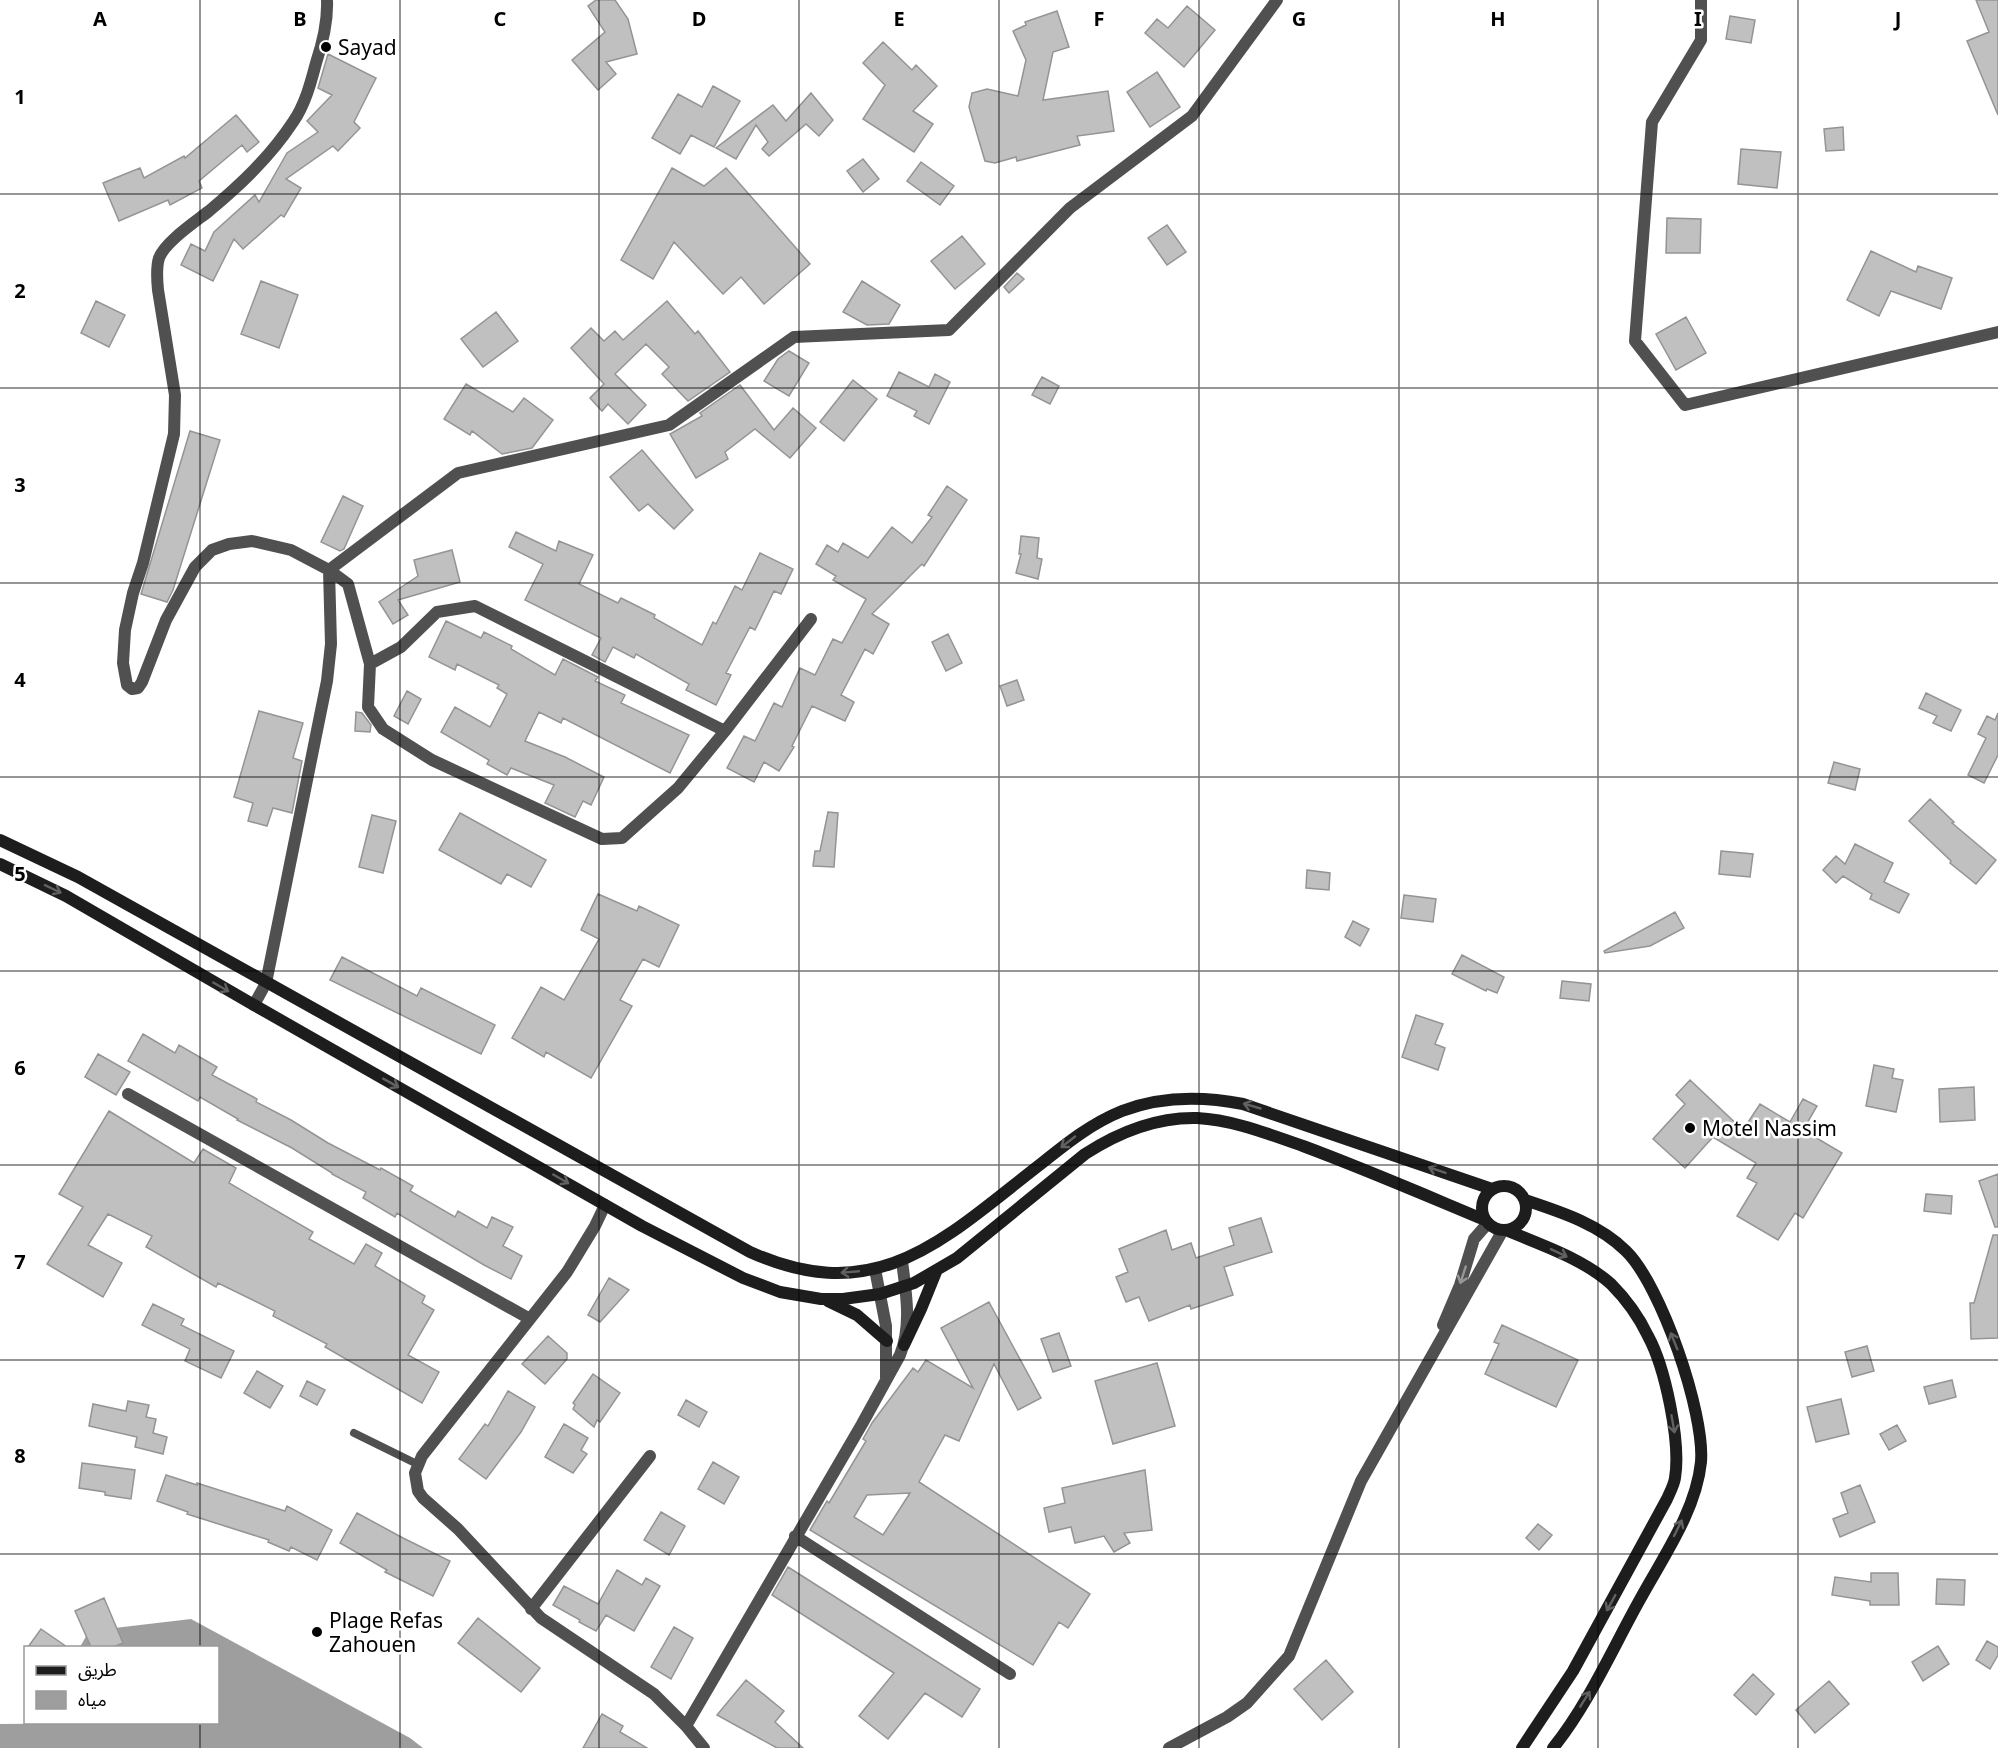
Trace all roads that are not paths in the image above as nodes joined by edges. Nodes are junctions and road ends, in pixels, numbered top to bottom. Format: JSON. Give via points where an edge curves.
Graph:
{"nodes":[{"id":1,"x":327,"y":0,"type":"edge"},
{"id":2,"x":1276,"y":0,"type":"edge"},
{"id":3,"x":1701,"y":0,"type":"edge"},
{"id":4,"x":1998,"y":332,"type":"edge"},
{"id":5,"x":329,"y":570,"type":"junction"},
{"id":6,"x":811,"y":619,"type":"dead end"},
{"id":7,"x":370,"y":664,"type":"junction"},
{"id":8,"x":725,"y":731,"type":"junction"},
{"id":9,"x":0,"y":840,"type":"edge"},
{"id":10,"x":0,"y":864,"type":"edge"},
{"id":11,"x":266,"y":983,"type":"junction"},
{"id":12,"x":254,"y":1005,"type":"junction"},
{"id":13,"x":128,"y":1094,"type":"dead end"},
{"id":14,"x":1492,"y":1189,"type":"junction"},
{"id":15,"x":1525,"y":1200,"type":"junction"},
{"id":16,"x":605,"y":1205,"type":"junction"},
{"id":17,"x":1487,"y":1222,"type":"junction"},
{"id":18,"x":1504,"y":1230,"type":"junction"},
{"id":19,"x":902,"y":1261,"type":"junction"},
{"id":20,"x":874,"y":1269,"type":"junction"},
{"id":21,"x":936,"y":1272,"type":"junction"},
{"id":22,"x":905,"y":1286,"type":"junction"},
{"id":23,"x":880,"y":1294,"type":"junction"},
{"id":24,"x":822,"y":1299,"type":"junction"},
{"id":25,"x":530,"y":1319,"type":"junction"},
{"id":26,"x":887,"y":1341,"type":"junction"},
{"id":27,"x":904,"y":1345,"type":"junction"},
{"id":28,"x":1435,"y":1349,"type":"junction"},
{"id":29,"x":886,"y":1382,"type":"junction"},
{"id":30,"x":354,"y":1433,"type":"dead end"},
{"id":31,"x":650,"y":1456,"type":"dead end"},
{"id":32,"x":417,"y":1464,"type":"junction"},
{"id":33,"x":795,"y":1536,"type":"junction"},
{"id":34,"x":531,"y":1609,"type":"junction"},
{"id":35,"x":1010,"y":1674,"type":"dead end"},
{"id":36,"x":686,"y":1726,"type":"junction"},
{"id":37,"x":704,"y":1748,"type":"edge"},
{"id":38,"x":1169,"y":1748,"type":"edge"},
{"id":39,"x":1522,"y":1748,"type":"edge"},
{"id":40,"x":1553,"y":1748,"type":"edge"}],
"edges":[{"from":1,"to":5,"type":"street","via":[[328,20],[321,49],[294,121],[240,185],[169,244],[159,257],[158,290],[175,395],[174,434],[125,630],[123,663],[127,685],[138,688],[142,682],[166,620],[195,567],[212,550],[252,542],[291,550]]},
{"from":2,"to":5,"type":"street","via":[[1192,116],[1070,208],[949,330],[794,337],[669,425],[458,473]]},
{"from":3,"to":4,"type":"street","via":[[1701,40],[1652,123],[1635,341],[1685,405]]},
{"from":5,"to":7,"type":"street","via":[[348,584]]},
{"from":5,"to":11,"type":"street","via":[[331,644],[327,681]]},
{"from":6,"to":8,"type":"street"},
{"from":7,"to":8,"type":"street","via":[[401,647],[437,612],[475,606]]},
{"from":7,"to":8,"type":"street","via":[[368,707],[383,729],[432,760],[602,839],[622,838],[678,788]]},
{"from":9,"to":11,"type":"main road","via":[[78,877]]},
{"from":10,"to":12,"type":"main road","one_way":true,"via":[[66,896]]},
{"from":11,"to":12,"type":"street"},
{"from":20,"to":11,"type":"main road","one_way":true,"via":[[817,1272],[771,1262]]},
{"from":12,"to":16,"type":"main road","one_way":true},
{"from":13,"to":25,"type":"street"},
{"from":14,"to":15,"type":"main road","via":[[1511,1186]]},
{"from":14,"to":17,"type":"main road","via":[[1482,1207]]},
{"from":14,"to":19,"type":"main road","one_way":true,"via":[[1243,1104],[1219,1099],[1170,1100],[1122,1111],[1086,1130],[947,1236]]},
{"from":15,"to":18,"type":"main road","via":[[1523,1220]]},
{"from":40,"to":15,"type":"main road","one_way":true,"via":[[1602,1672],[1662,1562],[1691,1503],[1701,1461],[1684,1367],[1640,1267],[1614,1240],[1597,1230]]},
{"from":16,"to":24,"type":"main road","via":[[743,1278],[780,1292]]},
{"from":16,"to":25,"type":"street","via":[[567,1272]]},
{"from":17,"to":18,"type":"main road"},
{"from":17,"to":21,"type":"main road","via":[[1367,1170],[1242,1125],[1219,1120],[1172,1119],[1126,1131],[1085,1154]]},
{"from":17,"to":28,"type":"street","one_way":true,"via":[[1471,1246]]},
{"from":18,"to":28,"type":"street"},
{"from":18,"to":39,"type":"main road","one_way":true,"via":[[1591,1270],[1610,1283],[1632,1309],[1649,1337],[1677,1441],[1675,1478],[1667,1499],[1573,1671]]},
{"from":19,"to":20,"type":"main road"},
{"from":19,"to":22,"type":"street"},
{"from":20,"to":23,"type":"street"},
{"from":21,"to":22,"type":"main road"},
{"from":21,"to":27,"type":"main road"},
{"from":22,"to":23,"type":"main road"},
{"from":22,"to":27,"type":"street","via":[[908,1320]]},
{"from":23,"to":24,"type":"main road"},
{"from":23,"to":26,"type":"street"},
{"from":24,"to":26,"type":"main road","via":[[857,1315]]},
{"from":25,"to":32,"type":"street"},
{"from":26,"to":29,"type":"street"},
{"from":27,"to":29,"type":"street"},
{"from":28,"to":38,"type":"street","via":[[1361,1481],[1288,1656],[1247,1703]]},
{"from":29,"to":33,"type":"street"},
{"from":30,"to":32,"type":"lane"},
{"from":31,"to":34,"type":"street"},
{"from":32,"to":34,"type":"street","via":[[416,1483],[423,1498],[458,1529]]},
{"from":33,"to":35,"type":"street"},
{"from":33,"to":36,"type":"street"},
{"from":34,"to":36,"type":"street","via":[[654,1694]]},
{"from":36,"to":37,"type":"street"}]}
